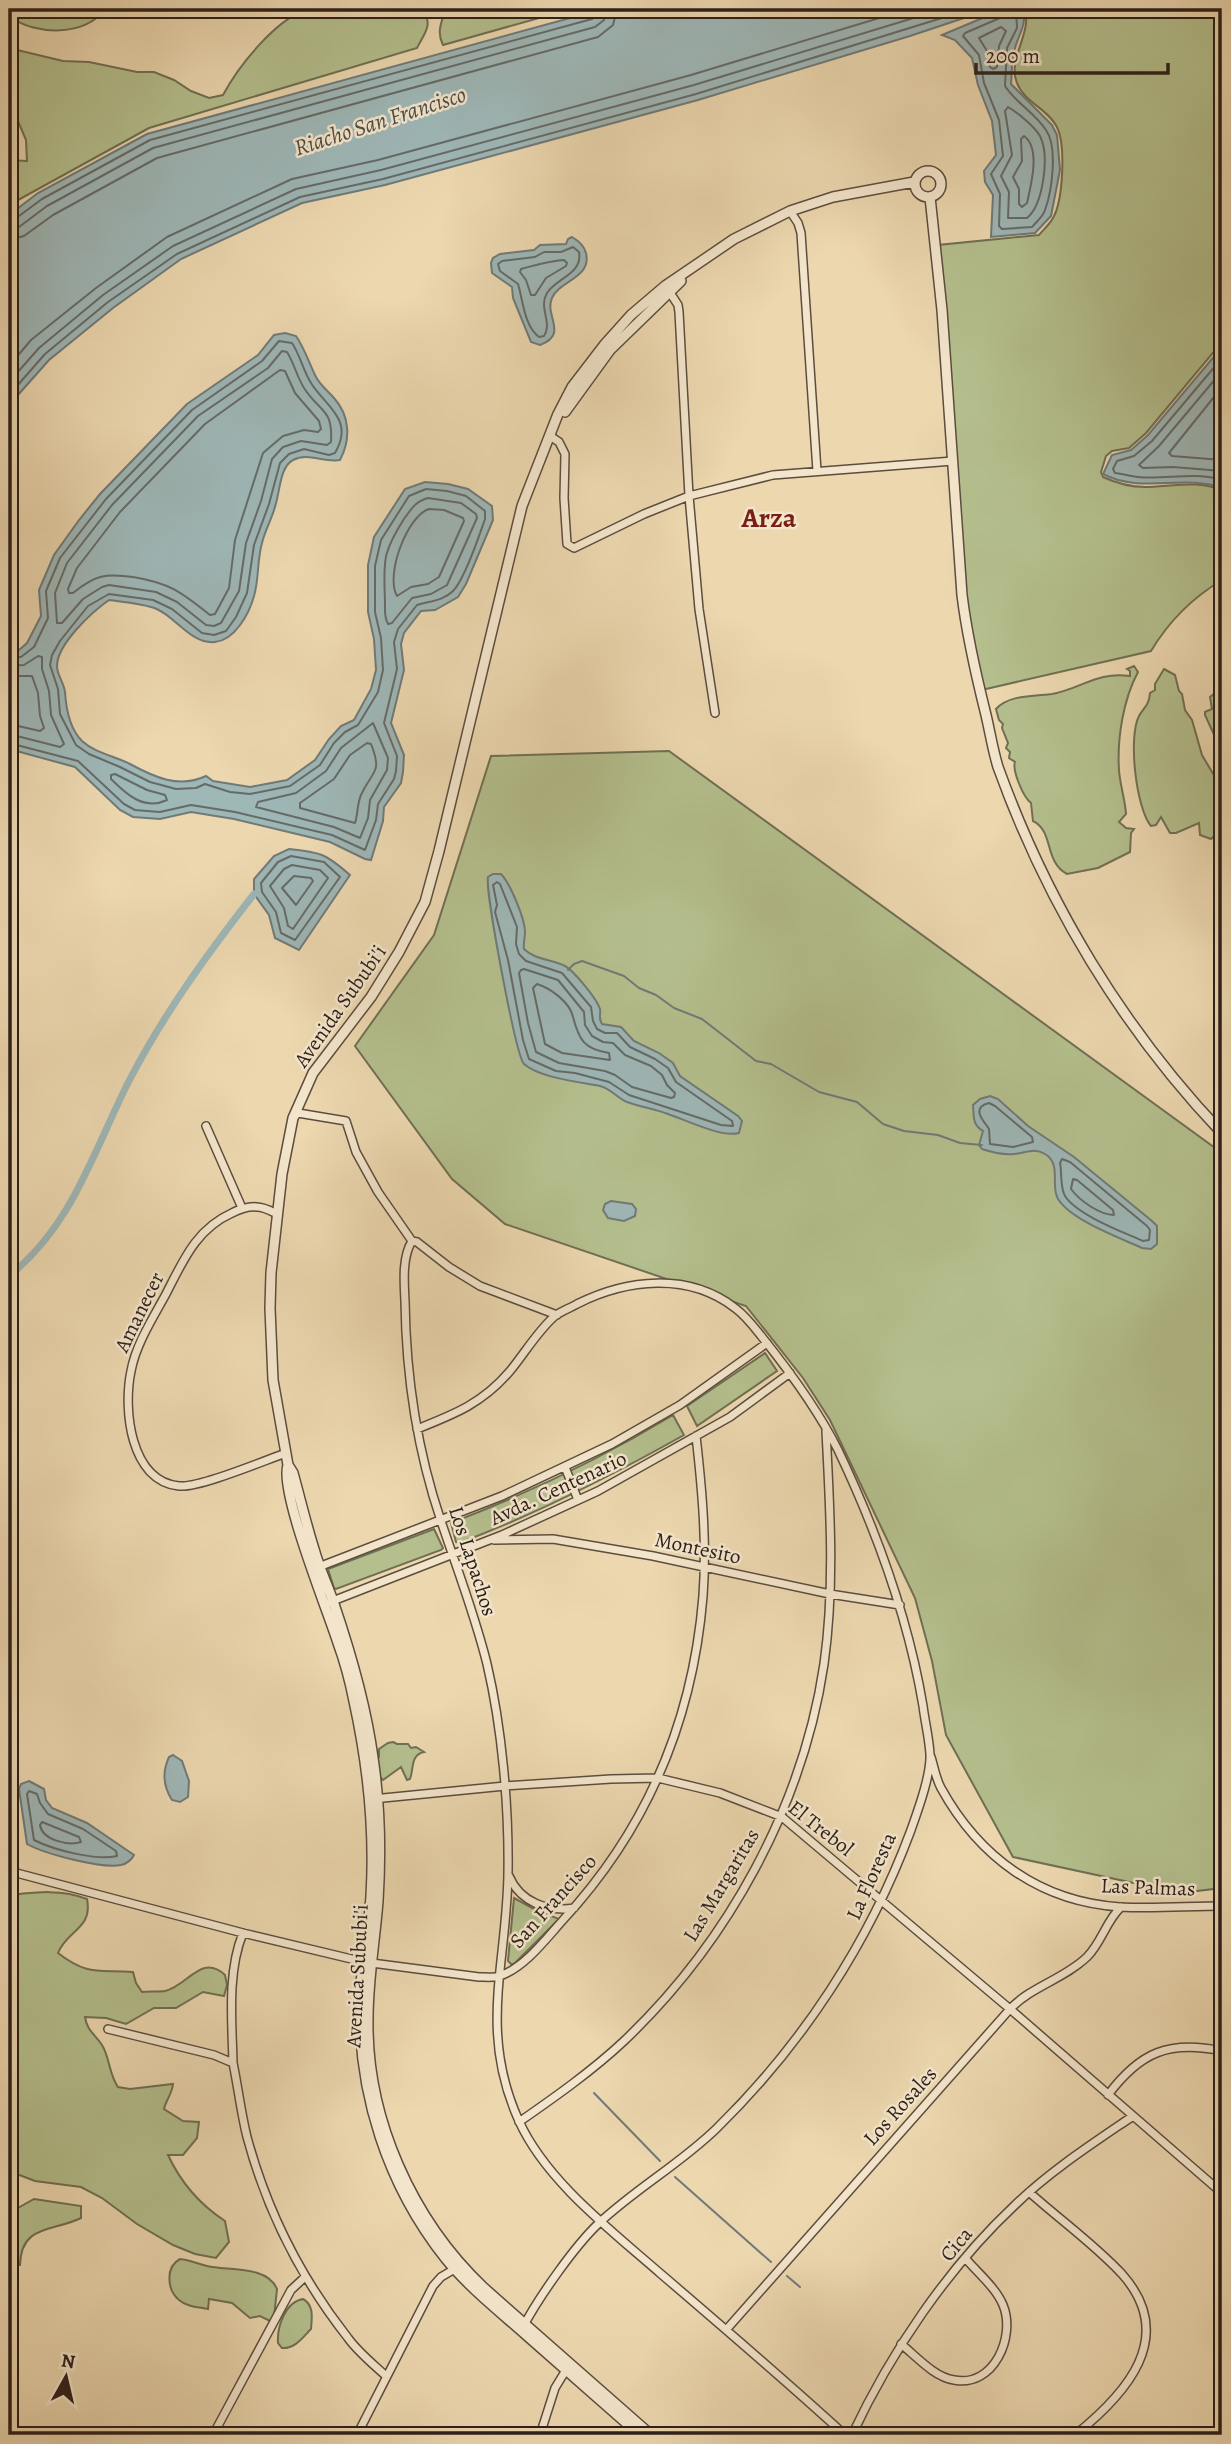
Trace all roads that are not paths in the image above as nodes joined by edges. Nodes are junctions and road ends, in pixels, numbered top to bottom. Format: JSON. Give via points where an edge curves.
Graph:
{"nodes":[{"id":1,"x":914,"y":182,"type":"junction"},
{"id":2,"x":930,"y":197,"type":"junction"},
{"id":3,"x":790,"y":211,"type":"junction"},
{"id":4,"x":667,"y":288,"type":"junction"},
{"id":5,"x":550,"y":436,"type":"junction"},
{"id":6,"x":953,"y":461,"type":"junction"},
{"id":7,"x":817,"y":471,"type":"junction"},
{"id":8,"x":689,"y":496,"type":"junction"},
{"id":9,"x":715,"y":713,"type":"dead end"},
{"id":10,"x":293,"y":1118,"type":"junction"},
{"id":11,"x":206,"y":1126,"type":"dead end"},
{"id":12,"x":1222,"y":1133,"type":"edge"},
{"id":13,"x":242,"y":1208,"type":"junction"},
{"id":14,"x":277,"y":1214,"type":"junction"},
{"id":15,"x":412,"y":1241,"type":"junction"},
{"id":16,"x":557,"y":1314,"type":"junction"},
{"id":17,"x":767,"y":1343,"type":"junction"},
{"id":18,"x":790,"y":1373,"type":"junction"},
{"id":19,"x":825,"y":1427,"type":"junction"},
{"id":20,"x":416,"y":1429,"type":"junction"},
{"id":21,"x":696,"y":1436,"type":"junction"},
{"id":22,"x":286,"y":1453,"type":"junction"},
{"id":23,"x":565,"y":1467,"type":"junction"},
{"id":24,"x":578,"y":1500,"type":"junction"},
{"id":25,"x":440,"y":1519,"type":"junction"},
{"id":26,"x":487,"y":1541,"type":"junction"},
{"id":27,"x":453,"y":1555,"type":"junction"},
{"id":28,"x":703,"y":1567,"type":"junction"},
{"id":29,"x":316,"y":1568,"type":"junction"},
{"id":30,"x":830,"y":1594,"type":"junction"},
{"id":31,"x":329,"y":1602,"type":"junction"},
{"id":32,"x":900,"y":1605,"type":"junction"},
{"id":33,"x":931,"y":1757,"type":"junction"},
{"id":34,"x":658,"y":1778,"type":"junction"},
{"id":35,"x":505,"y":1786,"type":"junction"},
{"id":36,"x":940,"y":1786,"type":"junction"},
{"id":37,"x":925,"y":1788,"type":"junction"},
{"id":38,"x":373,"y":1799,"type":"junction"},
{"id":39,"x":782,"y":1817,"type":"junction"},
{"id":40,"x":9,"y":1871,"type":"edge"},
{"id":41,"x":508,"y":1873,"type":"junction"},
{"id":42,"x":881,"y":1900,"type":"junction"},
{"id":43,"x":1098,"y":1904,"type":"junction"},
{"id":44,"x":1222,"y":1906,"type":"edge"},
{"id":45,"x":1121,"y":1907,"type":"junction"},
{"id":46,"x":575,"y":1908,"type":"junction"},
{"id":47,"x":1110,"y":1921,"type":"junction"},
{"id":48,"x":243,"y":1933,"type":"junction"},
{"id":49,"x":368,"y":1962,"type":"junction"},
{"id":50,"x":498,"y":1977,"type":"junction"},
{"id":51,"x":1010,"y":2009,"type":"junction"},
{"id":52,"x":108,"y":2029,"type":"dead end"},
{"id":53,"x":1222,"y":2051,"type":"edge"},
{"id":54,"x":233,"y":2063,"type":"junction"},
{"id":55,"x":1108,"y":2095,"type":"junction"},
{"id":56,"x":1133,"y":2116,"type":"junction"},
{"id":57,"x":519,"y":2122,"type":"junction"},
{"id":58,"x":1029,"y":2192,"type":"junction"},
{"id":59,"x":1222,"y":2193,"type":"edge"},
{"id":60,"x":601,"y":2221,"type":"junction"},
{"id":61,"x":966,"y":2259,"type":"junction"},
{"id":62,"x":458,"y":2266,"type":"junction"},
{"id":63,"x":305,"y":2277,"type":"junction"},
{"id":64,"x":523,"y":2327,"type":"junction"},
{"id":65,"x":726,"y":2330,"type":"junction"},
{"id":66,"x":901,"y":2344,"type":"junction"},
{"id":67,"x":566,"y":2370,"type":"junction"},
{"id":68,"x":386,"y":2376,"type":"junction"},
{"id":69,"x":213,"y":2435,"type":"edge"},
{"id":70,"x":357,"y":2435,"type":"edge"},
{"id":71,"x":540,"y":2435,"type":"edge"},
{"id":72,"x":640,"y":2435,"type":"edge"},
{"id":73,"x":652,"y":2435,"type":"edge"},
{"id":74,"x":845,"y":2435,"type":"edge"},
{"id":75,"x":852,"y":2435,"type":"edge"},
{"id":76,"x":1076,"y":2435,"type":"edge"}],
"edges":[{"from":1,"to":2,"type":"street","via":[[918,193]]},
{"from":1,"to":2,"type":"street","via":[[922,172],[937,174],[940,190]]},
{"from":1,"to":3,"type":"street","name":"Avenida Sububi'i","via":[[859,191]]},
{"from":2,"to":6,"type":"street"},
{"from":3,"to":4,"type":"street","name":"Avenida Sububi'i","via":[[734,239]]},
{"from":3,"to":7,"type":"street","via":[[801,233]]},
{"from":4,"to":5,"type":"street","name":"Avenida Sububi'i","via":[[631,315],[605,344],[572,387]]},
{"from":4,"to":8,"type":"street","via":[[679,312]]},
{"from":5,"to":8,"type":"street","via":[[565,454],[570,547]]},
{"from":5,"to":10,"type":"street","name":"Avenida Sububi'i","via":[[512,542],[425,902],[371,997],[313,1073]]},
{"from":6,"to":7,"type":"street"},
{"from":6,"to":12,"type":"street","via":[[966,631],[998,765],[1011,799],[1089,960],[1169,1073]]},
{"from":7,"to":8,"type":"street","via":[[773,475]]},
{"from":8,"to":9,"type":"street"},
{"from":10,"to":14,"type":"street","name":"Avenida Sububi'i"},
{"from":10,"to":15,"type":"street","via":[[298,1113],[346,1121],[356,1152]]},
{"from":11,"to":13,"type":"street"},
{"from":13,"to":14,"type":"street","via":[[258,1207]]},
{"from":13,"to":22,"type":"street","name":"Amanecer","via":[[204,1231],[190,1248],[138,1348],[127,1402],[136,1448],[146,1469],[163,1482],[181,1486],[200,1483]]},
{"from":14,"to":22,"type":"street","name":"Avenida Sububi'i","via":[[270,1346]]},
{"from":15,"to":16,"type":"street","via":[[480,1286]]},
{"from":15,"to":20,"type":"street","name":"Los Lapachos","via":[[406,1259],[406,1344]]},
{"from":16,"to":17,"type":"street","name":"La Floresta","via":[[631,1284],[680,1284],[733,1305]]},
{"from":16,"to":20,"type":"street","via":[[509,1372],[476,1403]]},
{"from":17,"to":18,"type":"street","name":"La Floresta"},
{"from":17,"to":23,"type":"street","name":"Avda. Centenario","via":[[675,1408]]},
{"from":18,"to":19,"type":"street","name":"La Floresta"},
{"from":18,"to":21,"type":"street","name":"Avda. Centenario"},
{"from":19,"to":30,"type":"street","name":"Las Margaritas","via":[[832,1542]]},
{"from":19,"to":32,"type":"street","name":"La Floresta","via":[[873,1526]]},
{"from":20,"to":25,"type":"street","name":"Los Lapachos"},
{"from":21,"to":24,"type":"street","name":"Avda. Centenario"},
{"from":21,"to":28,"type":"street","name":"San Francisco"},
{"from":22,"to":29,"type":"street","name":"Avenida Sububi'i","via":[[289,1491]]},
{"from":23,"to":24,"type":"street"},
{"from":23,"to":25,"type":"street","name":"Avda. Centenario"},
{"from":24,"to":26,"type":"street","name":"Avda. Centenario"},
{"from":25,"to":27,"type":"street","name":"Los Lapachos"},
{"from":25,"to":29,"type":"street","name":"Avda. Centenario"},
{"from":26,"to":27,"type":"street","name":"Avda. Centenario"},
{"from":26,"to":28,"type":"street","name":"Montesito","via":[[553,1539]]},
{"from":27,"to":31,"type":"street","name":"Avda. Centenario"},
{"from":27,"to":35,"type":"street","name":"Los Lapachos","via":[[487,1663]]},
{"from":28,"to":30,"type":"street","name":"Montesito"},
{"from":28,"to":34,"type":"street","name":"San Francisco","via":[[691,1682]]},
{"from":29,"to":31,"type":"street","name":"Avenida Sububi'i"},
{"from":30,"to":32,"type":"street","name":"Montesito"},
{"from":30,"to":39,"type":"street","name":"Las Margaritas","via":[[818,1695]]},
{"from":31,"to":38,"type":"street","name":"Avenida Sububi'i"},
{"from":32,"to":33,"type":"street","name":"La Floresta"},
{"from":33,"to":36,"type":"street","name":"Las Palmas"},
{"from":33,"to":37,"type":"street","name":"La Floresta"},
{"from":34,"to":35,"type":"street","name":"El Trebol"},
{"from":34,"to":39,"type":"street","name":"El Trebol","via":[[720,1793]]},
{"from":34,"to":46,"type":"street","name":"San Francisco","via":[[624,1843]]},
{"from":35,"to":38,"type":"street","name":"El Trebol"},
{"from":35,"to":41,"type":"street","name":"Los Lapachos"},
{"from":36,"to":37,"type":"street","via":[[929,1783]]},
{"from":36,"to":43,"type":"street","name":"Las Palmas","via":[[974,1837],[993,1856],[1037,1885]]},
{"from":37,"to":42,"type":"street","name":"La Floresta"},
{"from":38,"to":49,"type":"street","name":"Avenida Sububi'i"},
{"from":39,"to":42,"type":"street","name":"El Trebol"},
{"from":39,"to":57,"type":"street","name":"Las Margaritas","via":[[739,1898],[649,2017],[552,2100]]},
{"from":40,"to":48,"type":"street"},
{"from":41,"to":46,"type":"street","via":[[518,1892],[528,1899],[558,1910]]},
{"from":41,"to":50,"type":"street","name":"Los Lapachos"},
{"from":42,"to":51,"type":"street","name":"El Trebol"},
{"from":42,"to":60,"type":"street","name":"La Floresta","via":[[836,1983],[774,2068],[687,2156]]},
{"from":43,"to":45,"type":"street","name":"Las Palmas"},
{"from":43,"to":47,"type":"street"},
{"from":44,"to":45,"type":"street","name":"Las Palmas"},
{"from":45,"to":47,"type":"street","name":"Los Rosales"},
{"from":46,"to":50,"type":"street","name":"San Francisco","via":[[516,1967]]},
{"from":47,"to":51,"type":"street","name":"Los Rosales","via":[[1083,1961],[1021,1997]]},
{"from":48,"to":49,"type":"street"},
{"from":48,"to":54,"type":"street","via":[[233,1994]]},
{"from":49,"to":50,"type":"street"},
{"from":49,"to":62,"type":"street","name":"Avenida Sububi'i","via":[[360,1997],[361,2046],[380,2137],[407,2199],[436,2245]]},
{"from":50,"to":57,"type":"street","name":"Los Lapachos","via":[[495,2032],[499,2060]]},
{"from":51,"to":55,"type":"street","name":"El Trebol"},
{"from":51,"to":65,"type":"street","name":"Los Rosales"},
{"from":52,"to":54,"type":"street"},
{"from":53,"to":55,"type":"street","via":[[1170,2048],[1154,2054],[1124,2074]]},
{"from":54,"to":63,"type":"street","via":[[260,2180]]},
{"from":55,"to":56,"type":"street","name":"El Trebol"},
{"from":56,"to":58,"type":"street","name":"Cica"},
{"from":56,"to":59,"type":"street","name":"El Trebol"},
{"from":57,"to":60,"type":"street","name":"Los Lapachos","via":[[549,2168]]},
{"from":58,"to":61,"type":"street","name":"Cica"},
{"from":58,"to":76,"type":"street","via":[[1122,2274],[1141,2303],[1145,2322],[1145,2344],[1130,2379],[1117,2399]]},
{"from":60,"to":64,"type":"street","name":"La Floresta","via":[[542,2295]]},
{"from":60,"to":65,"type":"street","name":"Los Lapachos"},
{"from":61,"to":66,"type":"street","name":"Cica"},
{"from":61,"to":66,"type":"street","via":[[1002,2303],[1007,2320],[1003,2349],[994,2362],[979,2376],[955,2381],[937,2373]]},
{"from":62,"to":64,"type":"street","name":"Avenida Sububi'i","via":[[479,2293]]},
{"from":62,"to":68,"type":"street","via":[[433,2286]]},
{"from":63,"to":68,"type":"street","via":[[349,2340]]},
{"from":63,"to":69,"type":"street","via":[[290,2290]]},
{"from":64,"to":67,"type":"street","name":"Avenida Sububi'i"},
{"from":64,"to":73,"type":"street","name":"Avenida Sububi'i"},
{"from":65,"to":74,"type":"street","name":"Los Lapachos"},
{"from":66,"to":75,"type":"street","name":"Cica"},
{"from":67,"to":71,"type":"street","via":[[555,2388]]},
{"from":67,"to":72,"type":"street","name":"Avenida Sububi'i"},
{"from":68,"to":70,"type":"street"}]}
